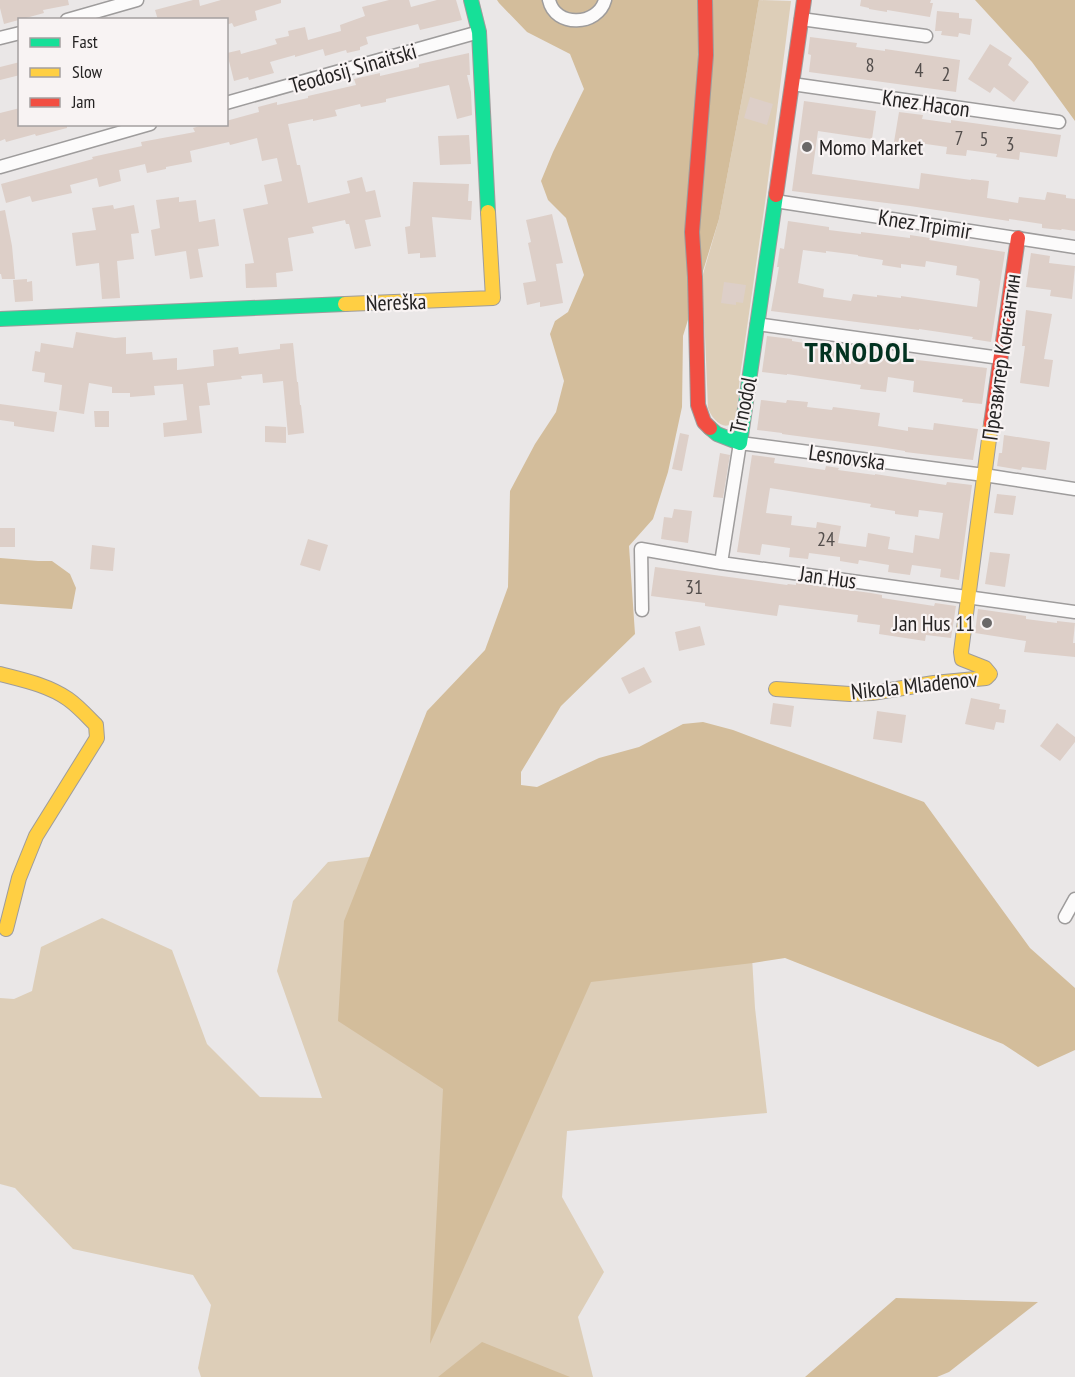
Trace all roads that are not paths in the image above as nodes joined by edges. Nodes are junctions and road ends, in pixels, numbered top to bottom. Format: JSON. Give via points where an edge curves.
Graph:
{"nodes":[{"id":1,"x":137,"y":0,"type":"edge"},
{"id":2,"x":471,"y":0,"type":"edge"},
{"id":3,"x":549,"y":0,"type":"edge"},
{"id":4,"x":605,"y":0,"type":"edge"},
{"id":5,"x":705,"y":0,"type":"edge"},
{"id":6,"x":804,"y":0,"type":"edge"},
{"id":7,"x":74,"y":18,"type":"edge"},
{"id":8,"x":801,"y":19,"type":"junction"},
{"id":9,"x":479,"y":32,"type":"junction"},
{"id":10,"x":18,"y":34,"type":"edge"},
{"id":11,"x":926,"y":36,"type":"dead end"},
{"id":12,"x":0,"y":38,"type":"edge"},
{"id":13,"x":792,"y":84,"type":"junction"},
{"id":14,"x":228,"y":102,"type":"edge"},
{"id":15,"x":1059,"y":122,"type":"dead end"},
{"id":16,"x":143,"y":126,"type":"edge"},
{"id":17,"x":0,"y":166,"type":"edge"},
{"id":18,"x":775,"y":201,"type":"junction"},
{"id":19,"x":1018,"y":238,"type":"junction"},
{"id":20,"x":1075,"y":248,"type":"edge"},
{"id":21,"x":0,"y":319,"type":"edge"},
{"id":22,"x":758,"y":324,"type":"junction"},
{"id":23,"x":1000,"y":358,"type":"junction"},
{"id":24,"x":740,"y":443,"type":"junction"},
{"id":25,"x":984,"y":475,"type":"junction"},
{"id":26,"x":1075,"y":489,"type":"edge"},
{"id":27,"x":721,"y":562,"type":"junction"},
{"id":28,"x":968,"y":597,"type":"junction"},
{"id":29,"x":642,"y":610,"type":"dead end"},
{"id":30,"x":1075,"y":612,"type":"edge"},
{"id":31,"x":0,"y":674,"type":"edge"},
{"id":32,"x":776,"y":689,"type":"dead end"},
{"id":33,"x":1075,"y":899,"type":"edge"},
{"id":34,"x":1065,"y":917,"type":"dead end"},
{"id":35,"x":6,"y":929,"type":"dead end"}],
"edges":[{"from":1,"to":7,"type":"street"},
{"from":2,"to":9,"type":"street","name":"Nereška"},
{"from":3,"to":4,"type":"street","via":[[554,13],[579,20],[596,15]]},
{"from":5,"to":24,"type":"street","name":"Trnodol","via":[[706,55],[692,232],[698,405],[704,422],[717,434]]},
{"from":6,"to":8,"type":"street","name":"Trnodol"},
{"from":8,"to":11,"type":"street"},
{"from":8,"to":13,"type":"street","name":"Trnodol"},
{"from":9,"to":14,"type":"street","name":"Teodosij Sinaitski"},
{"from":9,"to":21,"type":"street","name":"Nereška","via":[[493,298]]},
{"from":10,"to":12,"type":"street"},
{"from":13,"to":15,"type":"street","name":"Knez Hacon"},
{"from":13,"to":18,"type":"street","name":"Trnodol"},
{"from":16,"to":17,"type":"street"},
{"from":18,"to":19,"type":"street","name":"Knez Trpimir"},
{"from":18,"to":22,"type":"street","name":"Trnodol"},
{"from":19,"to":20,"type":"street","name":"Knez Trpimir"},
{"from":19,"to":23,"type":"street","name":"Презвитер Консантин"},
{"from":22,"to":23,"type":"street"},
{"from":22,"to":24,"type":"street","name":"Trnodol"},
{"from":23,"to":25,"type":"street","name":"Презвитер Консантин"},
{"from":24,"to":25,"type":"street","name":"Lesnovska"},
{"from":24,"to":27,"type":"street"},
{"from":25,"to":26,"type":"street","name":"Lesnovska"},
{"from":25,"to":28,"type":"street","name":"Презвитер Консантин"},
{"from":27,"to":28,"type":"street","name":"Jan Hus"},
{"from":27,"to":29,"type":"street","name":"Jan Hus","via":[[641,549]]},
{"from":28,"to":30,"type":"street","name":"Jan Hus"},
{"from":28,"to":32,"type":"street","name":"Nikola Mladenov","via":[[962,659],[988,669],[990,674],[986,678],[872,693]]},
{"from":31,"to":35,"type":"street","via":[[60,694],[96,725],[97,738],[36,836]]},
{"from":33,"to":34,"type":"street"}]}
